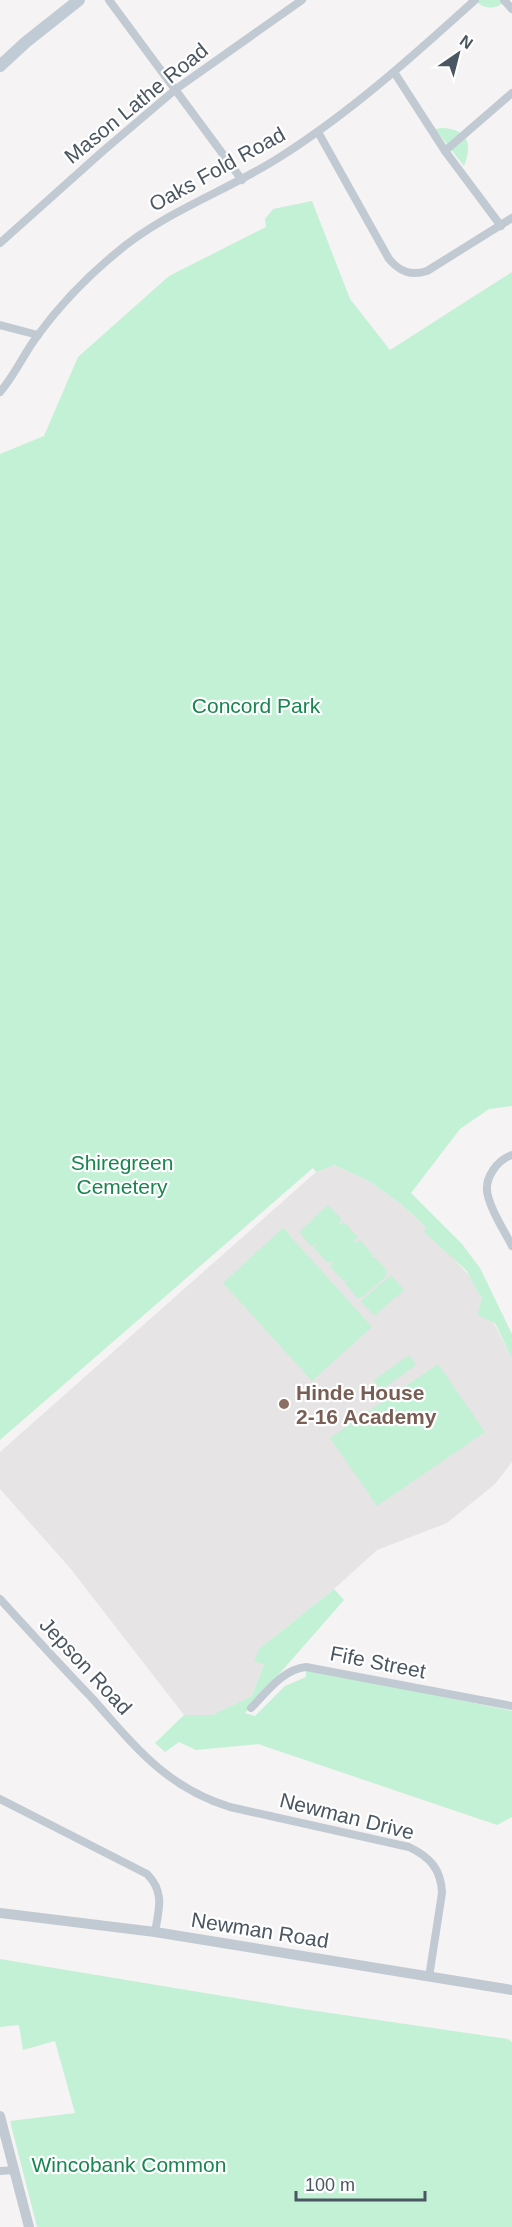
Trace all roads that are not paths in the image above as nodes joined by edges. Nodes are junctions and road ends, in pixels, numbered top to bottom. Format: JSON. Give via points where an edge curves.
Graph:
{"nodes":[{"id":1,"x":79,"y":0,"type":"edge"},
{"id":2,"x":109,"y":0,"type":"edge"},
{"id":3,"x":302,"y":0,"type":"edge"},
{"id":4,"x":475,"y":0,"type":"edge"},
{"id":5,"x":504,"y":0,"type":"edge"},
{"id":6,"x":512,"y":9,"type":"edge"},
{"id":7,"x":0,"y":66,"type":"edge"},
{"id":8,"x":394,"y":72,"type":"junction"},
{"id":9,"x":176,"y":89,"type":"junction"},
{"id":10,"x":512,"y":93,"type":"edge"},
{"id":11,"x":318,"y":132,"type":"junction"},
{"id":12,"x":445,"y":151,"type":"junction"},
{"id":13,"x":242,"y":180,"type":"junction"},
{"id":14,"x":512,"y":218,"type":"edge"},
{"id":15,"x":501,"y":226,"type":"junction"},
{"id":16,"x":0,"y":243,"type":"edge"},
{"id":17,"x":0,"y":325,"type":"edge"},
{"id":18,"x":38,"y":334,"type":"junction"},
{"id":19,"x":0,"y":392,"type":"edge"},
{"id":20,"x":512,"y":1155,"type":"edge"},
{"id":21,"x":512,"y":1246,"type":"edge"},
{"id":22,"x":0,"y":1599,"type":"edge"},
{"id":23,"x":512,"y":1706,"type":"edge"},
{"id":24,"x":251,"y":1708,"type":"dead end"},
{"id":25,"x":146,"y":1758,"type":"joint"},
{"id":26,"x":0,"y":1798,"type":"edge"},
{"id":27,"x":0,"y":1913,"type":"edge"},
{"id":28,"x":155,"y":1932,"type":"junction"},
{"id":29,"x":429,"y":1977,"type":"junction"},
{"id":30,"x":512,"y":1990,"type":"edge"},
{"id":31,"x":0,"y":2116,"type":"edge"},
{"id":32,"x":15,"y":2170,"type":"junction"},
{"id":33,"x":0,"y":2172,"type":"edge"},
{"id":34,"x":29,"y":2227,"type":"edge"}],
"edges":[{"from":1,"to":7,"type":"main road"},
{"from":2,"to":9,"type":"street"},
{"from":3,"to":9,"type":"street","name":"Mason Lathe Road"},
{"from":4,"to":8,"type":"street","name":"Oaks Fold Road"},
{"from":5,"to":6,"type":"street"},
{"from":8,"to":11,"type":"street","name":"Oaks Fold Road"},
{"from":8,"to":12,"type":"street"},
{"from":9,"to":13,"type":"street"},
{"from":9,"to":16,"type":"street","name":"Mason Lathe Road"},
{"from":10,"to":12,"type":"street"},
{"from":11,"to":13,"type":"street","name":"Oaks Fold Road"},
{"from":11,"to":15,"type":"street","via":[[389,258],[404,271],[427,271]]},
{"from":12,"to":15,"type":"street"},
{"from":13,"to":18,"type":"street","name":"Oaks Fold Road","via":[[158,223],[116,252]]},
{"from":14,"to":15,"type":"street"},
{"from":17,"to":18,"type":"street"},
{"from":18,"to":19,"type":"street","name":"Oaks Fold Road"},
{"from":20,"to":21,"type":"street","via":[[494,1168],[487,1185]]},
{"from":22,"to":25,"type":"street","name":"Jepson Road"},
{"from":23,"to":24,"type":"street","name":"Fife Street","via":[[300,1668],[287,1674]]},
{"from":25,"to":29,"type":"street","name":"Newman Drive","via":[[207,1800],[409,1847],[431,1860],[441,1880],[442,1893]]},
{"from":26,"to":28,"type":"street","via":[[147,1874],[160,1893]]},
{"from":27,"to":28,"type":"street","name":"Newman Road"},
{"from":28,"to":29,"type":"street","name":"Newman Road"},
{"from":29,"to":30,"type":"street","name":"Newman Road"},
{"from":31,"to":32,"type":"street"},
{"from":32,"to":33,"type":"street"},
{"from":32,"to":34,"type":"street"}]}
